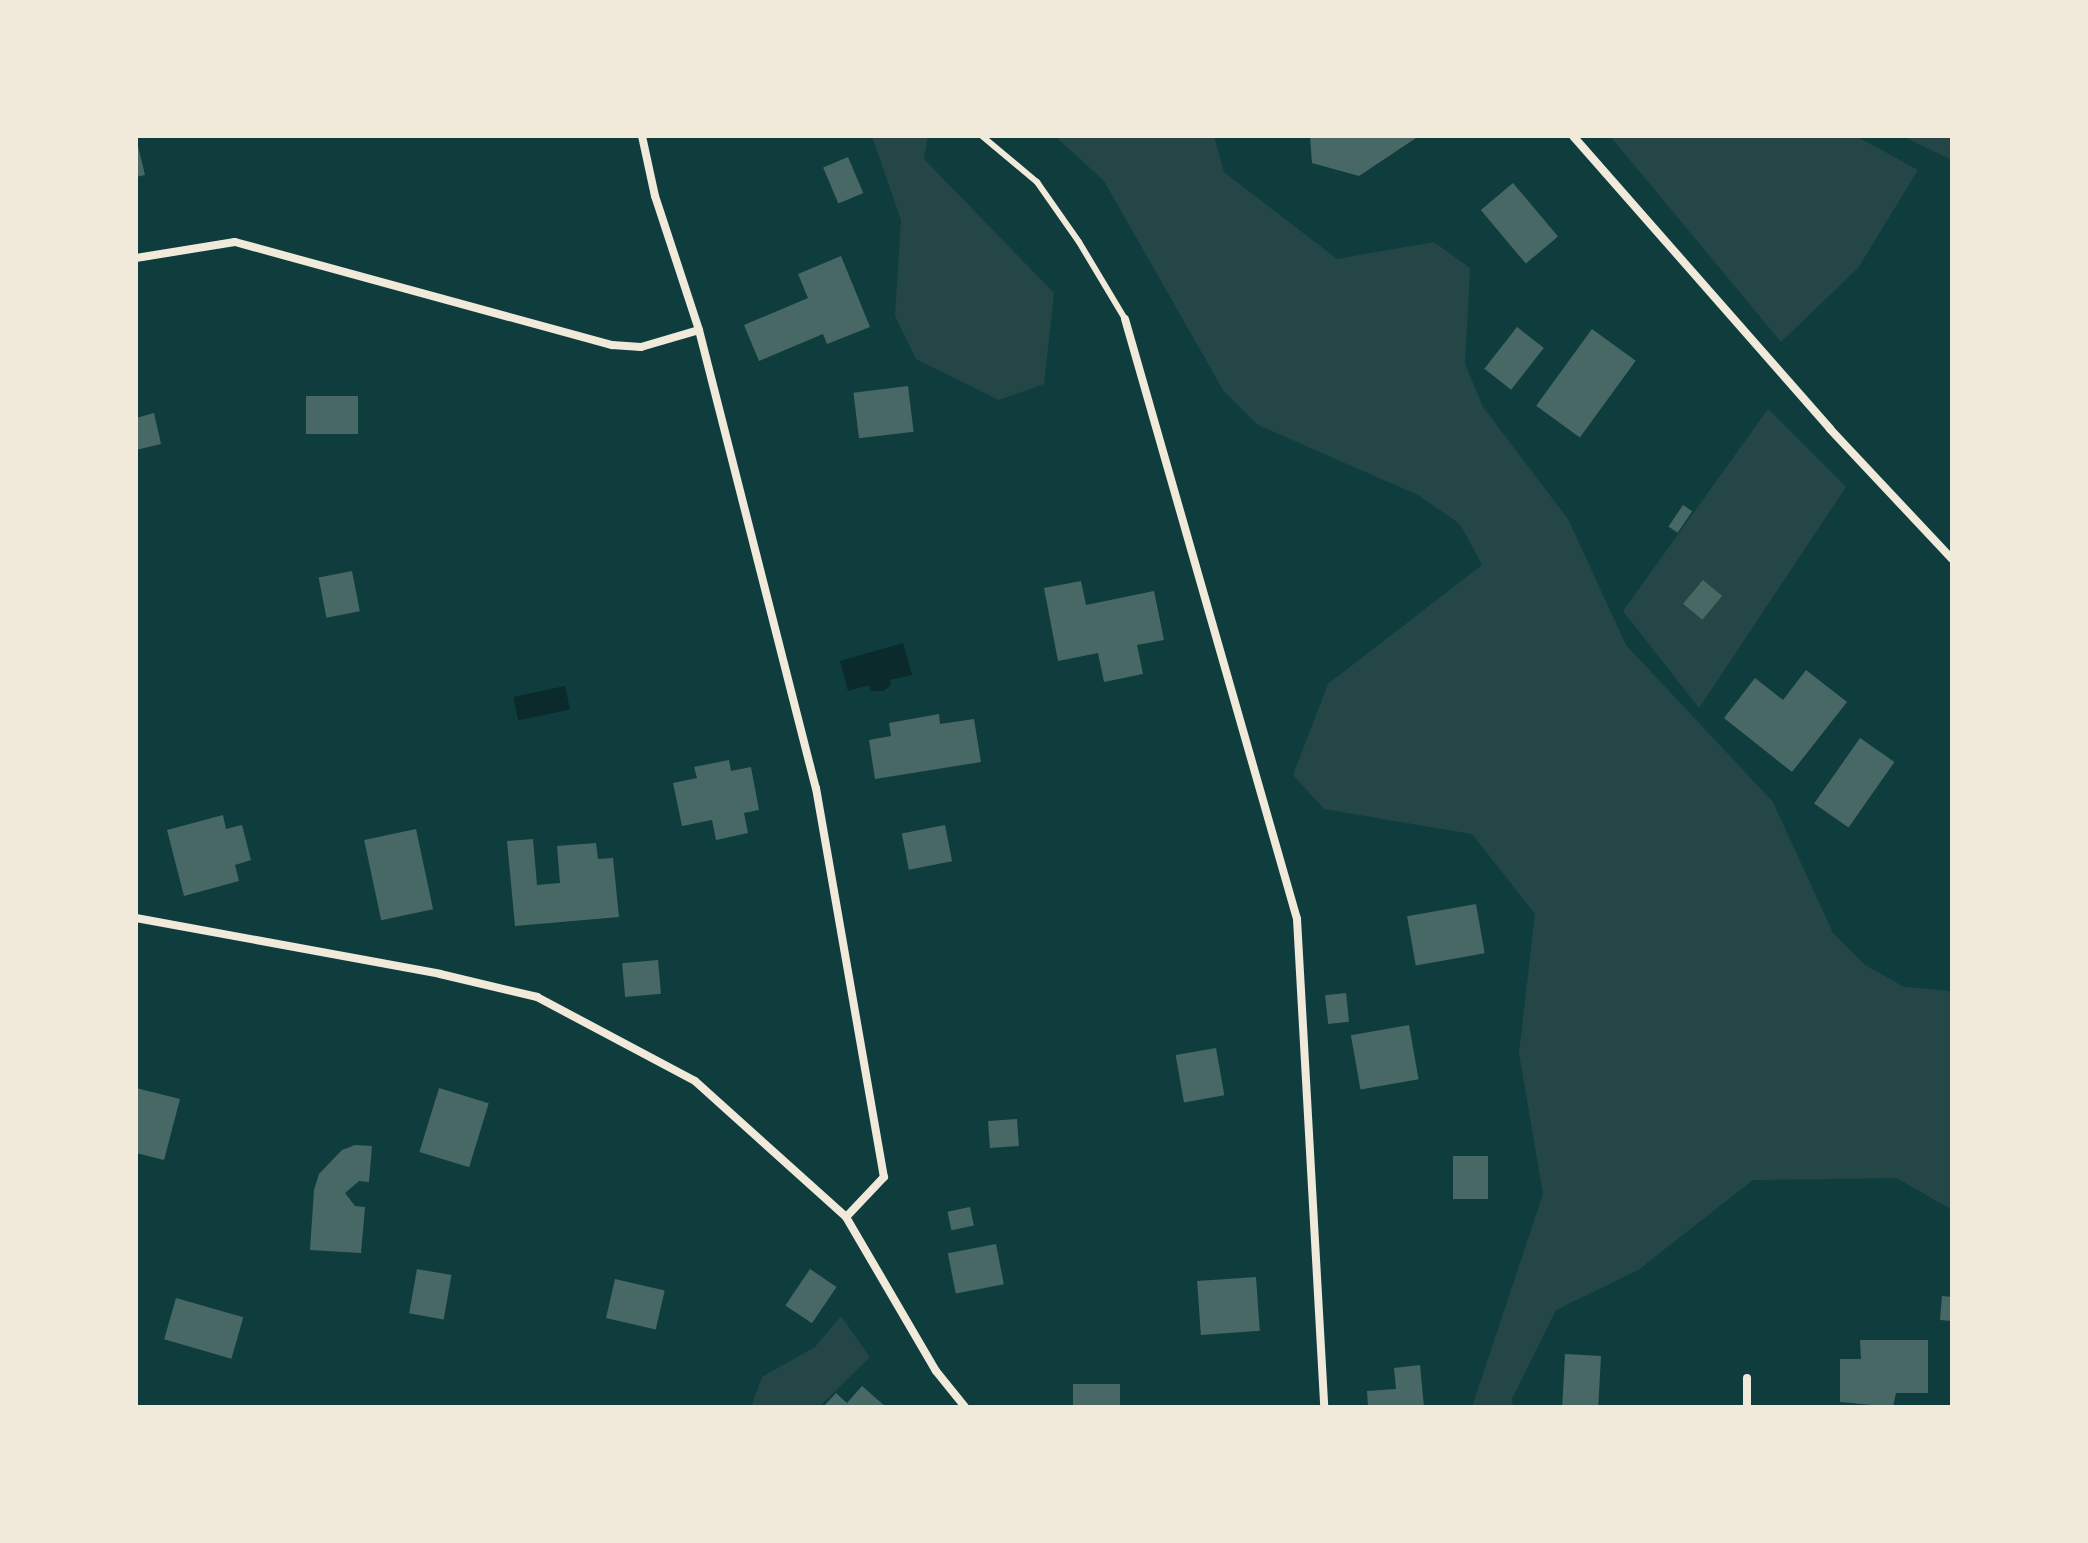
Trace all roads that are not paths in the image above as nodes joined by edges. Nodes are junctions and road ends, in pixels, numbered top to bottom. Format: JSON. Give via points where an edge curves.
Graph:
{"nodes":[{"id":1,"x":642,"y":136,"type":"edge"},
{"id":2,"x":982,"y":136,"type":"edge"},
{"id":3,"x":1573,"y":136,"type":"edge"},
{"id":4,"x":136,"y":258,"type":"edge"},
{"id":5,"x":1125,"y":319,"type":"joint"},
{"id":6,"x":699,"y":330,"type":"junction"},
{"id":7,"x":1952,"y":559,"type":"edge"},
{"id":8,"x":136,"y":918,"type":"edge"},
{"id":9,"x":846,"y":1217,"type":"junction"},
{"id":10,"x":1747,"y":1378,"type":"dead end"},
{"id":11,"x":965,"y":1407,"type":"edge"},
{"id":12,"x":1324,"y":1407,"type":"edge"},
{"id":13,"x":1747,"y":1407,"type":"edge"}],
"edges":[{"from":1,"to":6,"type":"street","via":[[655,196]]},
{"from":2,"to":5,"type":"lane","via":[[1037,182]]},
{"from":3,"to":7,"type":"street","via":[[1830,429]]},
{"from":4,"to":6,"type":"street","via":[[235,242],[612,345],[641,347]]},
{"from":5,"to":12,"type":"street","via":[[1297,919]]},
{"from":6,"to":9,"type":"street","via":[[816,788],[884,1177]]},
{"from":8,"to":9,"type":"street","via":[[537,997],[695,1081]]},
{"from":9,"to":11,"type":"street","via":[[936,1371]]},
{"from":10,"to":13,"type":"street"}]}
